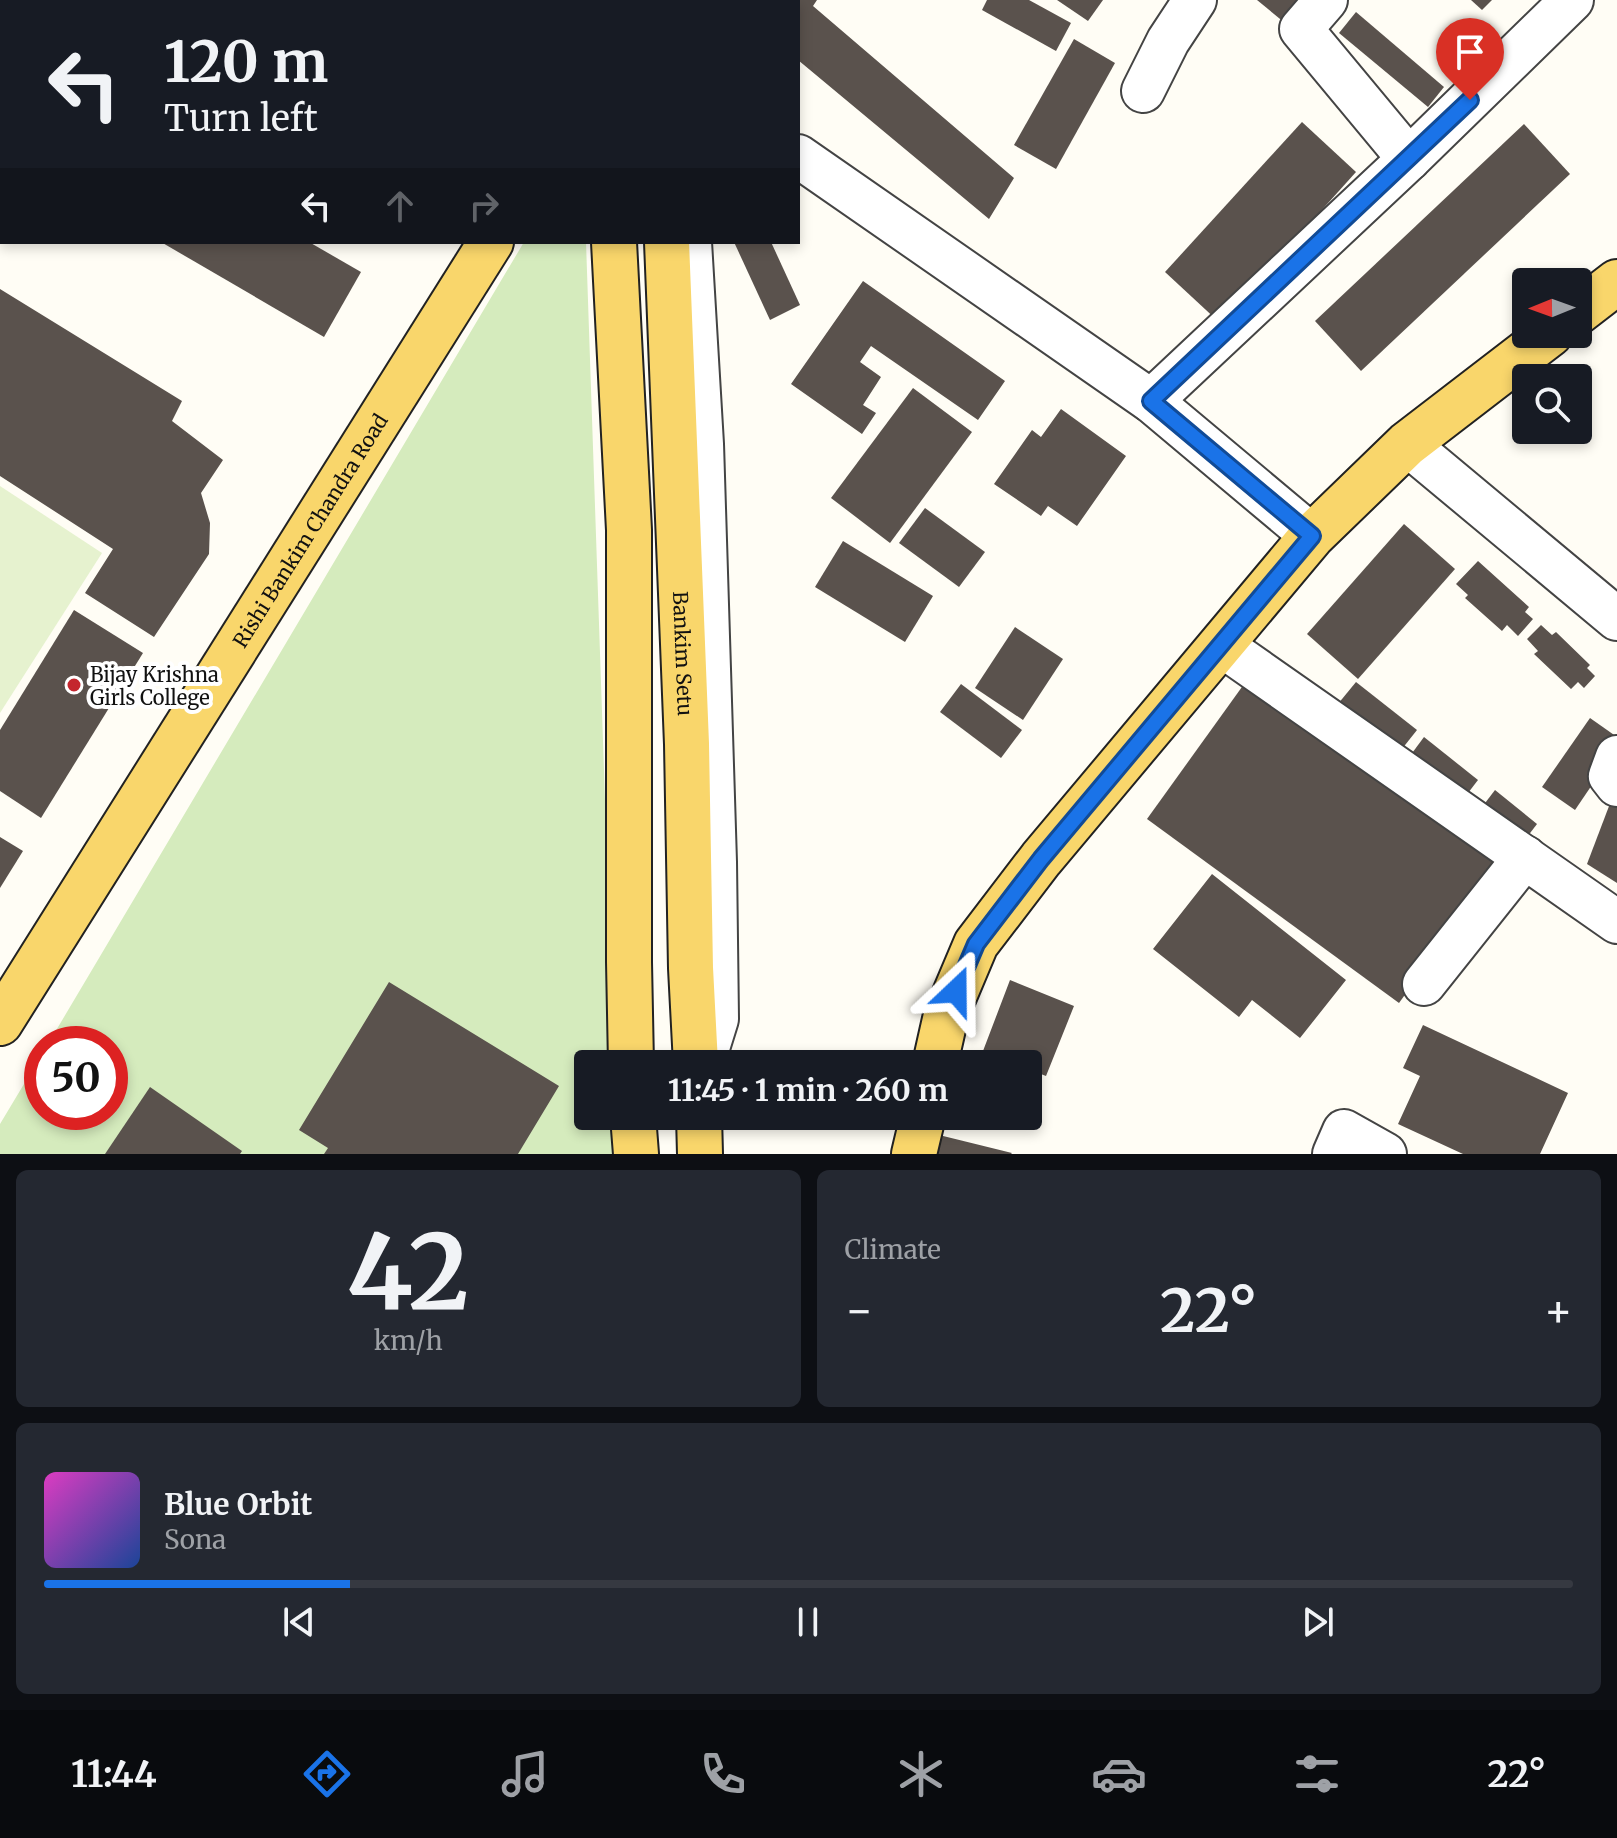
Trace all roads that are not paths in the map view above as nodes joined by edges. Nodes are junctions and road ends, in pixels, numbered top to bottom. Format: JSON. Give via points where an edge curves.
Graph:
{"nodes":[{"id":1,"x":1195,"y":0,"type":"edge"},
{"id":2,"x":1326,"y":0,"type":"edge"},
{"id":3,"x":1572,"y":0,"type":"edge"},
{"id":4,"x":1143,"y":91,"type":"dead end"},
{"id":5,"x":800,"y":157,"type":"edge"},
{"id":6,"x":1409,"y":159,"type":"junction"},
{"id":7,"x":490,"y":244,"type":"edge"},
{"id":8,"x":614,"y":244,"type":"edge"},
{"id":9,"x":667,"y":244,"type":"edge"},
{"id":10,"x":690,"y":244,"type":"edge"},
{"id":11,"x":1617,"y":282,"type":"edge"},
{"id":12,"x":1592,"y":301,"type":"edge"},
{"id":13,"x":1532,"y":348,"type":"edge"},
{"id":14,"x":1151,"y":401,"type":"junction"},
{"id":15,"x":1407,"y":444,"type":"junction"},
{"id":16,"x":1312,"y":536,"type":"junction"},
{"id":17,"x":1617,"y":619,"type":"edge"},
{"id":18,"x":1221,"y":645,"type":"junction"},
{"id":19,"x":1617,"y":757,"type":"edge"},
{"id":20,"x":1617,"y":785,"type":"edge"},
{"id":21,"x":1525,"y":857,"type":"junction"},
{"id":22,"x":1617,"y":922,"type":"edge"},
{"id":23,"x":1424,"y":984,"type":"dead end"},
{"id":24,"x":0,"y":1023,"type":"edge"},
{"id":25,"x":631,"y":1050,"type":"edge"},
{"id":26,"x":695,"y":1050,"type":"edge"},
{"id":27,"x":707,"y":1050,"type":"edge"},
{"id":28,"x":938,"y":1050,"type":"edge"},
{"id":29,"x":634,"y":1130,"type":"edge"},
{"id":30,"x":699,"y":1130,"type":"edge"},
{"id":31,"x":920,"y":1130,"type":"edge"},
{"id":32,"x":636,"y":1154,"type":"edge"},
{"id":33,"x":700,"y":1154,"type":"edge"},
{"id":34,"x":914,"y":1154,"type":"edge"},
{"id":35,"x":1334,"y":1154,"type":"edge"},
{"id":36,"x":1385,"y":1154,"type":"edge"}],
"edges":[{"from":1,"to":4,"type":"street"},
{"from":2,"to":6,"type":"street","via":[[1301,29]]},
{"from":3,"to":6,"type":"street"},
{"from":5,"to":14,"type":"street"},
{"from":6,"to":14,"type":"street"},
{"from":7,"to":24,"type":"main road","name":"Rishi Bankim Chandra Road"},
{"from":8,"to":25,"type":"main road","via":[[629,530]]},
{"from":9,"to":26,"type":"main road","name":"Bankim Setu"},
{"from":10,"to":27,"type":"street","via":[[715,862],[717,1019]]},
{"from":11,"to":12,"type":"main road"},
{"from":13,"to":15,"type":"main road"},
{"from":14,"to":16,"type":"street"},
{"from":15,"to":16,"type":"main road"},
{"from":15,"to":17,"type":"street"},
{"from":16,"to":18,"type":"main road"},
{"from":18,"to":21,"type":"street"},
{"from":18,"to":28,"type":"main road","via":[[976,944],[946,1015]]},
{"from":19,"to":20,"type":"street","via":[[1610,776]]},
{"from":21,"to":22,"type":"street"},
{"from":21,"to":23,"type":"street"},
{"from":29,"to":32,"type":"main road"},
{"from":30,"to":33,"type":"main road"},
{"from":31,"to":34,"type":"main road"},
{"from":35,"to":36,"type":"street","via":[[1344,1131]]}]}
